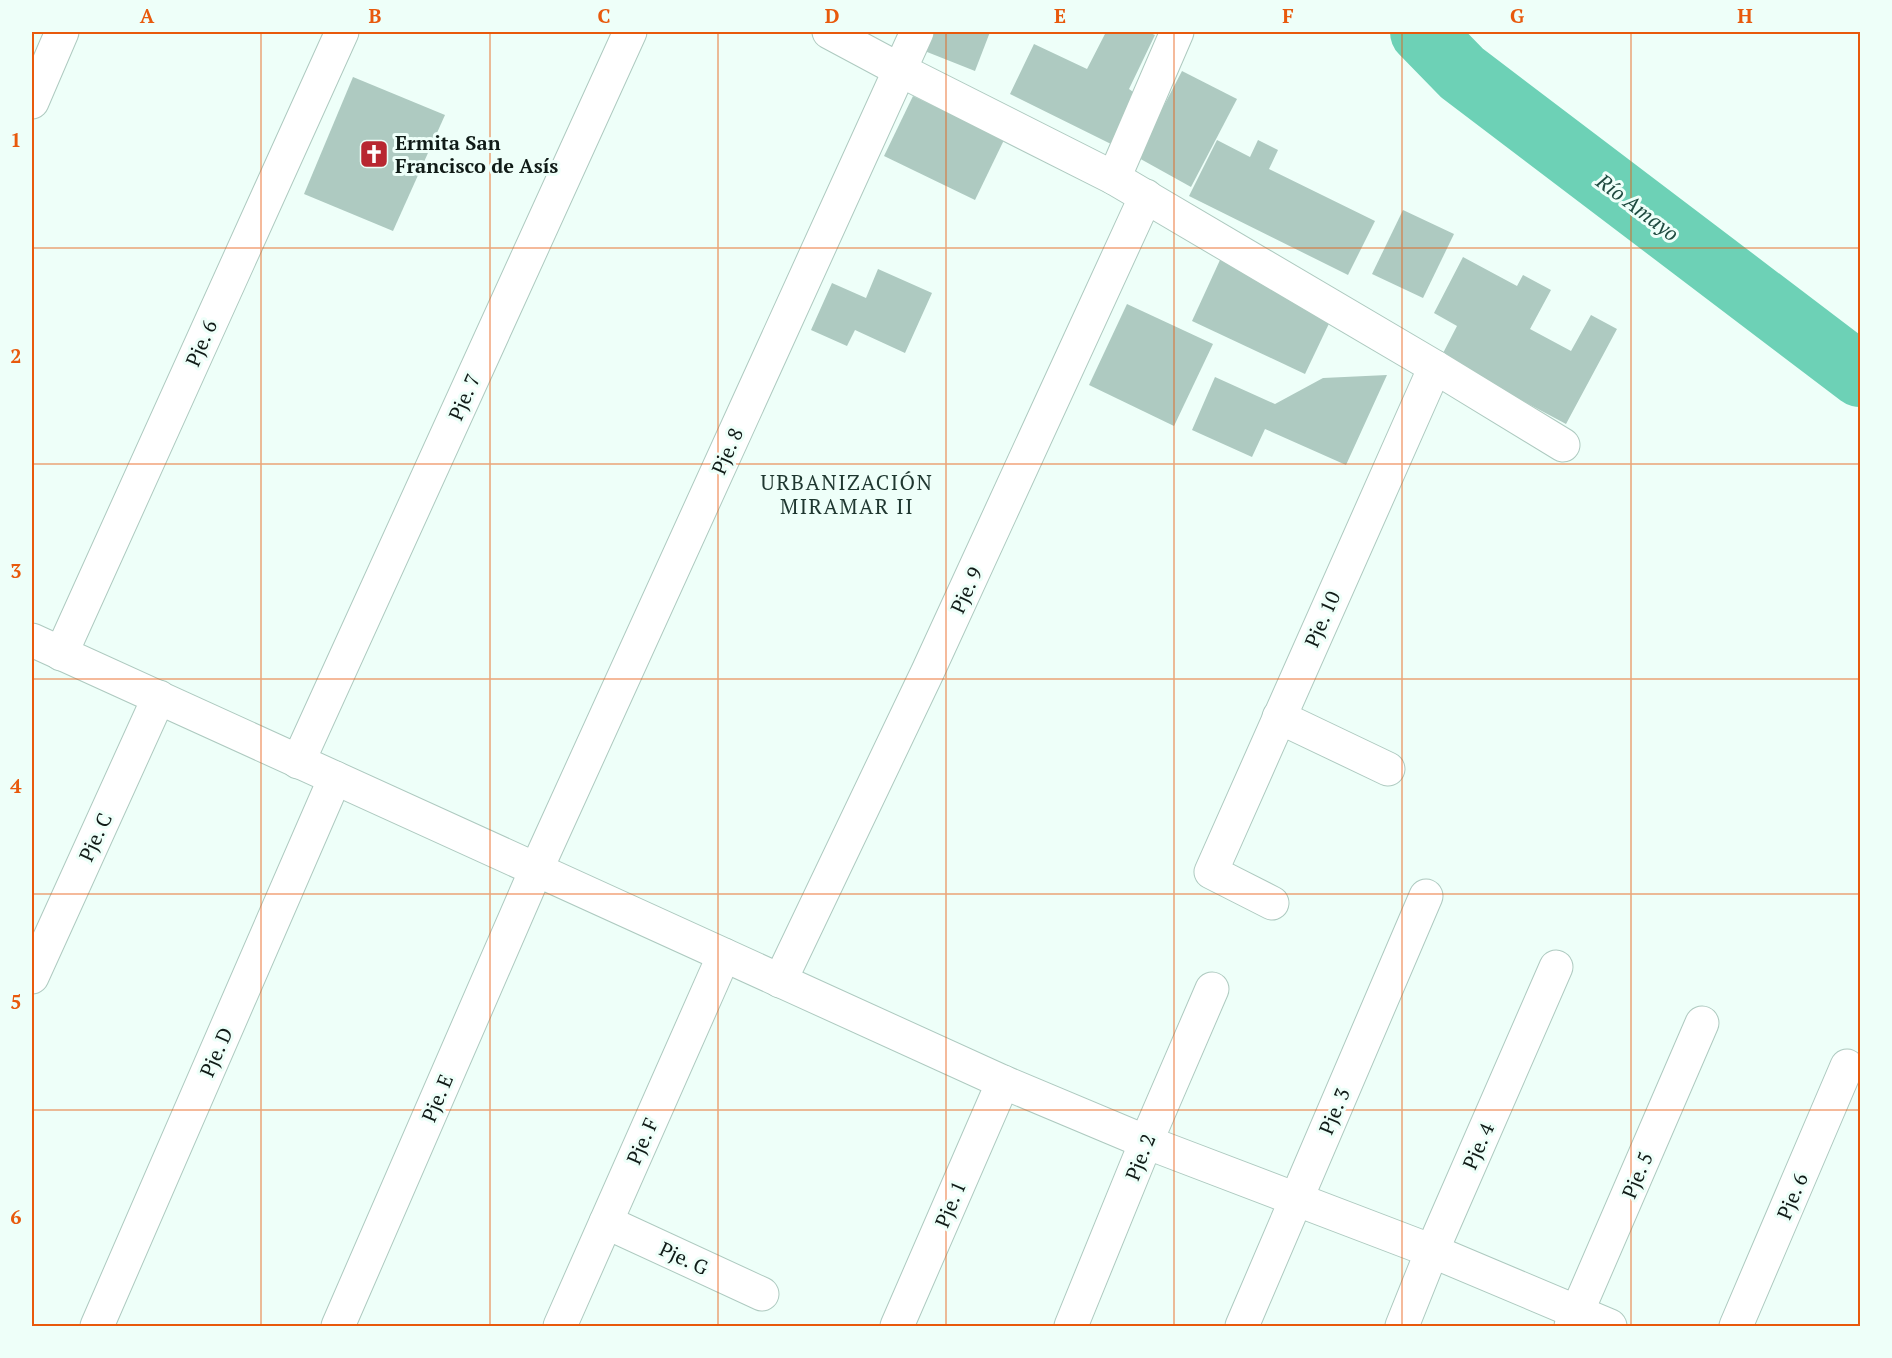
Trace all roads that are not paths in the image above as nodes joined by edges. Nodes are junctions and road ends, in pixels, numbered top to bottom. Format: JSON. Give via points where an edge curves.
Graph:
{"nodes":[{"id":1,"x":62,"y":32,"type":"edge"},
{"id":2,"x":342,"y":32,"type":"edge"},
{"id":3,"x":630,"y":32,"type":"edge"},
{"id":4,"x":829,"y":32,"type":"edge"},
{"id":5,"x":917,"y":32,"type":"edge"},
{"id":6,"x":1177,"y":32,"type":"edge"},
{"id":7,"x":900,"y":70,"type":"junction"},
{"id":8,"x":32,"y":102,"type":"edge"},
{"id":9,"x":1114,"y":178,"type":"junction"},
{"id":10,"x":1146,"y":196,"type":"junction"},
{"id":11,"x":1435,"y":367,"type":"junction"},
{"id":12,"x":1563,"y":445,"type":"dead end"},
{"id":13,"x":32,"y":640,"type":"edge"},
{"id":14,"x":61,"y":654,"type":"junction"},
{"id":15,"x":159,"y":697,"type":"junction"},
{"id":16,"x":1279,"y":717,"type":"junction"},
{"id":17,"x":298,"y":762,"type":"junction"},
{"id":18,"x":1388,"y":769,"type":"dead end"},
{"id":19,"x":335,"y":778,"type":"junction"},
{"id":20,"x":536,"y":870,"type":"junction"},
{"id":21,"x":1426,"y":896,"type":"dead end"},
{"id":22,"x":1272,"y":903,"type":"dead end"},
{"id":23,"x":724,"y":955,"type":"junction"},
{"id":24,"x":1556,"y":967,"type":"dead end"},
{"id":25,"x":32,"y":977,"type":"edge"},
{"id":26,"x":780,"y":981,"type":"junction"},
{"id":27,"x":1212,"y":989,"type":"dead end"},
{"id":28,"x":1702,"y":1023,"type":"dead end"},
{"id":29,"x":1847,"y":1066,"type":"dead end"},
{"id":30,"x":1003,"y":1082,"type":"junction"},
{"id":31,"x":1146,"y":1142,"type":"junction"},
{"id":32,"x":1297,"y":1199,"type":"junction"},
{"id":33,"x":606,"y":1222,"type":"junction"},
{"id":34,"x":1432,"y":1251,"type":"junction"},
{"id":35,"x":762,"y":1294,"type":"dead end"},
{"id":36,"x":1574,"y":1320,"type":"edge"},
{"id":37,"x":97,"y":1326,"type":"edge"},
{"id":38,"x":338,"y":1326,"type":"edge"},
{"id":39,"x":560,"y":1326,"type":"edge"},
{"id":40,"x":897,"y":1326,"type":"edge"},
{"id":41,"x":1071,"y":1326,"type":"edge"},
{"id":42,"x":1242,"y":1326,"type":"edge"},
{"id":43,"x":1402,"y":1326,"type":"edge"},
{"id":44,"x":1611,"y":1326,"type":"edge"},
{"id":45,"x":1736,"y":1326,"type":"edge"}],
"edges":[{"from":1,"to":8,"type":"street"},
{"from":2,"to":14,"type":"street","name":"Pje. 6"},
{"from":3,"to":17,"type":"street","name":"Pje. 7"},
{"from":4,"to":7,"type":"street"},
{"from":5,"to":7,"type":"street","name":"Pje. 8"},
{"from":6,"to":9,"type":"street"},
{"from":7,"to":9,"type":"street"},
{"from":7,"to":20,"type":"street","name":"Pje. 8"},
{"from":9,"to":10,"type":"street"},
{"from":10,"to":11,"type":"street"},
{"from":10,"to":26,"type":"street","name":"Pje. 9","via":[[928,671]]},
{"from":11,"to":12,"type":"street"},
{"from":11,"to":16,"type":"street","name":"Pje. 10"},
{"from":13,"to":14,"type":"street"},
{"from":14,"to":15,"type":"street"},
{"from":15,"to":17,"type":"street"},
{"from":15,"to":25,"type":"street","name":"Pje. C"},
{"from":16,"to":18,"type":"street"},
{"from":16,"to":22,"type":"street","name":"Pje. 10","via":[[1211,872]]},
{"from":17,"to":19,"type":"street"},
{"from":19,"to":20,"type":"street"},
{"from":19,"to":37,"type":"street","name":"Pje. D"},
{"from":20,"to":23,"type":"street"},
{"from":20,"to":38,"type":"street","name":"Pje. E"},
{"from":21,"to":32,"type":"street","name":"Pje. 3"},
{"from":23,"to":26,"type":"street"},
{"from":23,"to":33,"type":"street","name":"Pje. F"},
{"from":24,"to":34,"type":"street","name":"Pje. 4"},
{"from":26,"to":30,"type":"street"},
{"from":27,"to":31,"type":"street","name":"Pje. 2"},
{"from":28,"to":36,"type":"street","name":"Pje. 5"},
{"from":29,"to":45,"type":"street","name":"Pje. 6"},
{"from":30,"to":31,"type":"street"},
{"from":30,"to":40,"type":"street","name":"Pje. 1"},
{"from":31,"to":32,"type":"street"},
{"from":31,"to":41,"type":"street","name":"Pje. 2"},
{"from":32,"to":34,"type":"street"},
{"from":32,"to":42,"type":"street","name":"Pje. 3"},
{"from":33,"to":35,"type":"street","name":"Pje. G"},
{"from":33,"to":39,"type":"street","name":"Pje. F"},
{"from":34,"to":36,"type":"street"},
{"from":34,"to":43,"type":"street","name":"Pje. 4"},
{"from":36,"to":44,"type":"street"}]}
